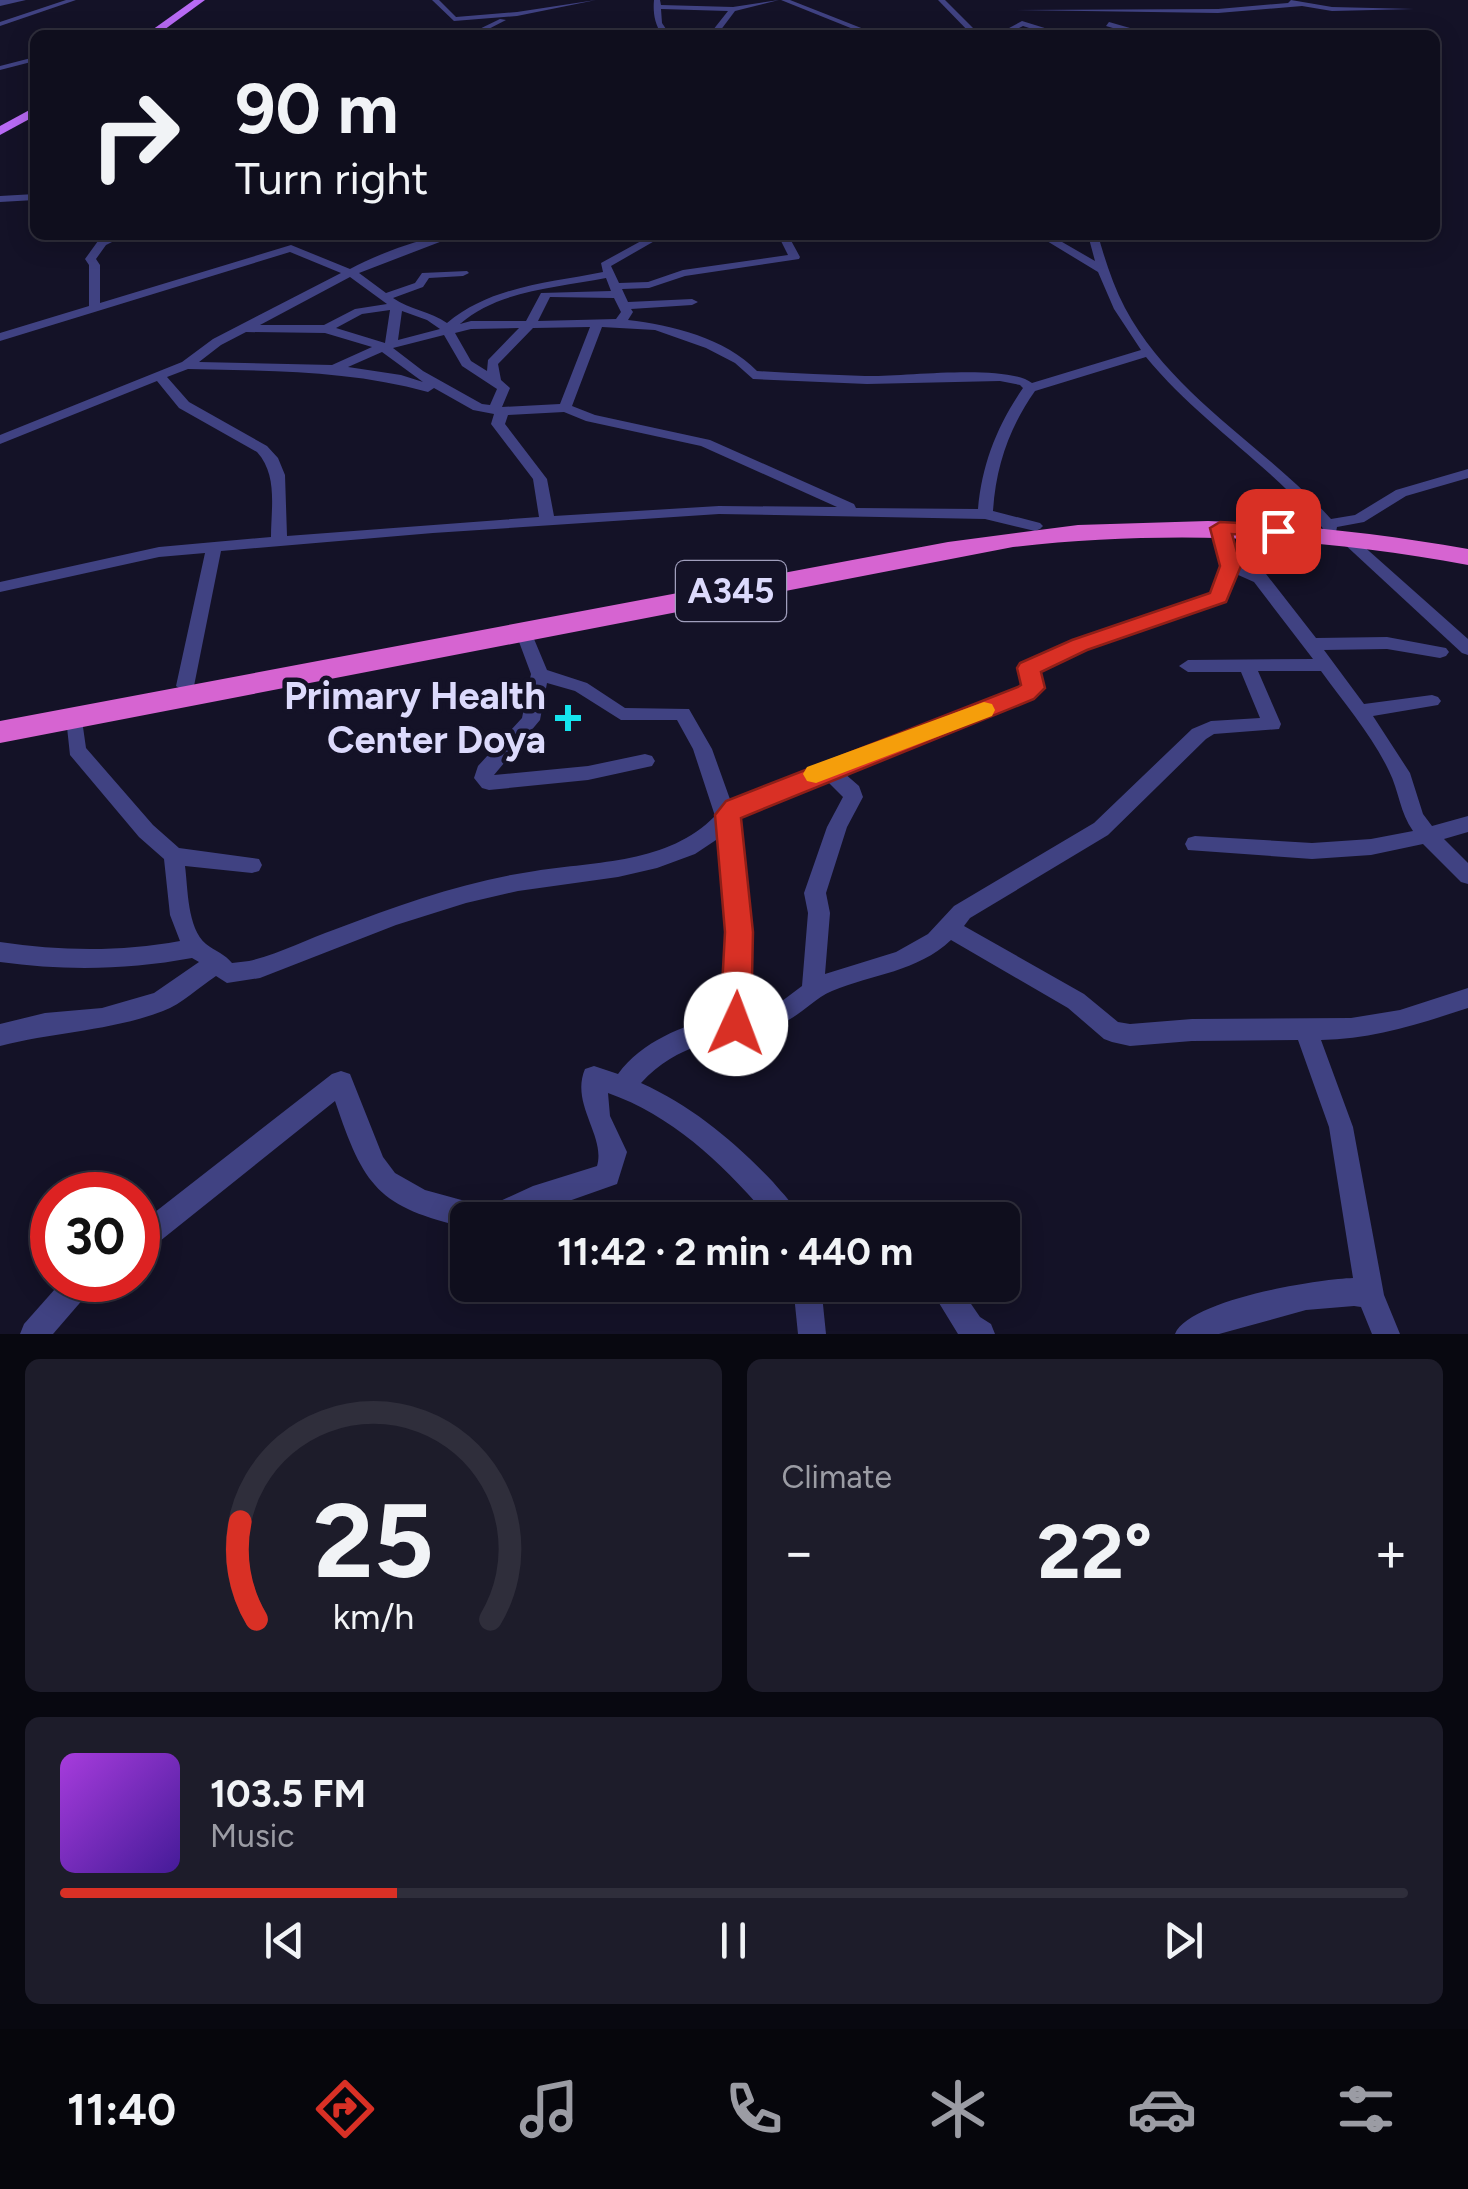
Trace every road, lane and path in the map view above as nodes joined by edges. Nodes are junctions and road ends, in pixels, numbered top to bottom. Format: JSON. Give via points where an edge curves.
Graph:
{"nodes":[{"id":1,"x":8,"y":0,"type":"edge"},
{"id":2,"x":22,"y":0,"type":"edge"},
{"id":3,"x":73,"y":0,"type":"edge"},
{"id":4,"x":191,"y":0,"type":"edge"},
{"id":5,"x":200,"y":0,"type":"edge"},
{"id":6,"x":434,"y":0,"type":"edge"},
{"id":7,"x":531,"y":0,"type":"edge"},
{"id":8,"x":593,"y":0,"type":"edge"},
{"id":9,"x":776,"y":0,"type":"edge"},
{"id":10,"x":784,"y":0,"type":"edge"},
{"id":11,"x":940,"y":0,"type":"edge"},
{"id":12,"x":1013,"y":0,"type":"edge"},
{"id":13,"x":1056,"y":0,"type":"edge"},
{"id":14,"x":1281,"y":0,"type":"edge"},
{"id":15,"x":0,"y":2,"type":"edge"},
{"id":16,"x":582,"y":2,"type":"edge"},
{"id":17,"x":656,"y":3,"type":"edge"},
{"id":18,"x":1302,"y":4,"type":"junction"},
{"id":19,"x":733,"y":9,"type":"junction"},
{"id":20,"x":1411,"y":9,"type":"dead end"},
{"id":21,"x":1019,"y":10,"type":"junction"},
{"id":22,"x":539,"y":11,"type":"junction"},
{"id":23,"x":1063,"y":11,"type":"junction"},
{"id":24,"x":1151,"y":12,"type":"junction"},
{"id":25,"x":516,"y":14,"type":"junction"},
{"id":26,"x":454,"y":19,"type":"junction"},
{"id":27,"x":2,"y":22,"type":"edge"},
{"id":28,"x":1022,"y":23,"type":"junction"},
{"id":29,"x":1109,"y":24,"type":"dead end"},
{"id":30,"x":488,"y":28,"type":"junction"},
{"id":31,"x":149,"y":30,"type":"edge"},
{"id":32,"x":157,"y":30,"type":"edge"},
{"id":33,"x":449,"y":30,"type":"dead end"},
{"id":34,"x":483,"y":30,"type":"edge"},
{"id":35,"x":491,"y":30,"type":"edge"},
{"id":36,"x":663,"y":30,"type":"edge"},
{"id":37,"x":717,"y":30,"type":"edge"},
{"id":38,"x":862,"y":30,"type":"edge"},
{"id":39,"x":971,"y":30,"type":"edge"},
{"id":40,"x":1009,"y":30,"type":"edge"},
{"id":41,"x":1043,"y":30,"type":"edge"},
{"id":42,"x":1128,"y":30,"type":"edge"},
{"id":43,"x":1173,"y":30,"type":"edge"},
{"id":44,"x":30,"y":60,"type":"edge"},
{"id":45,"x":0,"y":68,"type":"edge"},
{"id":46,"x":30,"y":116,"type":"edge"},
{"id":47,"x":0,"y":133,"type":"edge"},
{"id":48,"x":30,"y":197,"type":"edge"},
{"id":49,"x":0,"y":198,"type":"edge"},
{"id":50,"x":109,"y":240,"type":"edge"},
{"id":51,"x":437,"y":240,"type":"edge"},
{"id":52,"x":650,"y":240,"type":"edge"},
{"id":53,"x":786,"y":240,"type":"edge"},
{"id":54,"x":1050,"y":240,"type":"edge"},
{"id":55,"x":1094,"y":240,"type":"edge"},
{"id":56,"x":1100,"y":270,"type":"junction"},
{"id":57,"x":463,"y":273,"type":"dead end"},
{"id":58,"x":354,"y":274,"type":"junction"},
{"id":59,"x":618,"y":290,"type":"junction"},
{"id":60,"x":540,"y":293,"type":"junction"},
{"id":61,"x":385,"y":297,"type":"junction"},
{"id":62,"x":692,"y":302,"type":"dead end"},
{"id":63,"x":94,"y":306,"type":"junction"},
{"id":64,"x":397,"y":306,"type":"junction"},
{"id":65,"x":620,"y":323,"type":"junction"},
{"id":66,"x":530,"y":324,"type":"junction"},
{"id":67,"x":596,"y":326,"type":"junction"},
{"id":68,"x":244,"y":328,"type":"junction"},
{"id":69,"x":326,"y":329,"type":"junction"},
{"id":70,"x":447,"y":329,"type":"junction"},
{"id":71,"x":0,"y":337,"type":"edge"},
{"id":72,"x":387,"y":346,"type":"junction"},
{"id":73,"x":1146,"y":353,"type":"junction"},
{"id":74,"x":186,"y":365,"type":"junction"},
{"id":75,"x":334,"y":369,"type":"junction"},
{"id":76,"x":158,"y":374,"type":"junction"},
{"id":77,"x":506,"y":388,"type":"junction"},
{"id":78,"x":1030,"y":388,"type":"junction"},
{"id":79,"x":461,"y":399,"type":"junction"},
{"id":80,"x":566,"y":408,"type":"junction"},
{"id":81,"x":498,"y":411,"type":"junction"},
{"id":82,"x":0,"y":440,"type":"edge"},
{"id":83,"x":1468,"y":473,"type":"edge"},
{"id":84,"x":858,"y":511,"type":"junction"},
{"id":85,"x":986,"y":514,"type":"junction"},
{"id":86,"x":547,"y":520,"type":"junction"},
{"id":87,"x":1035,"y":526,"type":"junction"},
{"id":88,"x":1220,"y":528,"type":"junction"},
{"id":89,"x":1335,"y":530,"type":"junction"},
{"id":90,"x":279,"y":541,"type":"junction"},
{"id":91,"x":214,"y":547,"type":"junction"},
{"id":92,"x":1468,"y":549,"type":"edge"},
{"id":93,"x":1468,"y":557,"type":"edge"},
{"id":94,"x":1231,"y":566,"type":"junction"},
{"id":95,"x":0,"y":587,"type":"edge"},
{"id":96,"x":523,"y":631,"type":"junction"},
{"id":97,"x":1311,"y":644,"type":"junction"},
{"id":98,"x":1468,"y":648,"type":"edge"},
{"id":99,"x":1440,"y":652,"type":"dead end"},
{"id":100,"x":1325,"y":664,"type":"junction"},
{"id":101,"x":1188,"y":666,"type":"dead end"},
{"id":102,"x":1248,"y":666,"type":"junction"},
{"id":103,"x":540,"y":674,"type":"junction"},
{"id":104,"x":185,"y":686,"type":"junction"},
{"id":105,"x":1432,"y":701,"type":"dead end"},
{"id":106,"x":1362,"y":711,"type":"junction"},
{"id":107,"x":75,"y":718,"type":"junction"},
{"id":108,"x":0,"y":722,"type":"edge"},
{"id":109,"x":0,"y":732,"type":"edge"},
{"id":110,"x":645,"y":761,"type":"dead end"},
{"id":111,"x":826,"y":770,"type":"junction"},
{"id":112,"x":728,"y":815,"type":"junction"},
{"id":113,"x":1466,"y":824,"type":"edge"},
{"id":114,"x":1428,"y":836,"type":"junction"},
{"id":115,"x":1195,"y":844,"type":"dead end"},
{"id":116,"x":174,"y":856,"type":"junction"},
{"id":117,"x":252,"y":865,"type":"dead end"},
{"id":118,"x":1468,"y":876,"type":"edge"},
{"id":119,"x":951,"y":929,"type":"junction"},
{"id":120,"x":194,"y":948,"type":"junction"},
{"id":121,"x":0,"y":952,"type":"edge"},
{"id":122,"x":218,"y":962,"type":"junction"},
{"id":123,"x":813,"y":989,"type":"junction"},
{"id":124,"x":1468,"y":998,"type":"edge"},
{"id":125,"x":736,"y":1024,"type":"junction"},
{"id":126,"x":1306,"y":1030,"type":"junction"},
{"id":127,"x":0,"y":1035,"type":"edge"},
{"id":128,"x":624,"y":1086,"type":"junction"},
{"id":129,"x":524,"y":1202,"type":"edge"},
{"id":130,"x":773,"y":1202,"type":"edge"},
{"id":131,"x":450,"y":1211,"type":"edge"},
{"id":132,"x":160,"y":1224,"type":"edge"},
{"id":133,"x":1370,"y":1295,"type":"junction"},
{"id":134,"x":62,"y":1302,"type":"edge"},
{"id":135,"x":809,"y":1302,"type":"edge"},
{"id":136,"x":953,"y":1302,"type":"edge"},
{"id":137,"x":34,"y":1334,"type":"edge"},
{"id":138,"x":812,"y":1334,"type":"edge"},
{"id":139,"x":981,"y":1334,"type":"edge"},
{"id":140,"x":1189,"y":1334,"type":"edge"},
{"id":141,"x":1386,"y":1334,"type":"edge"}],
"edges":[{"from":1,"to":15,"type":"street"},
{"from":2,"to":15,"type":"street"},
{"from":3,"to":27,"type":"street"},
{"from":4,"to":31,"type":"main road"},
{"from":5,"to":32,"type":"main road"},
{"from":6,"to":26,"type":"street"},
{"from":7,"to":22,"type":"street"},
{"from":8,"to":16,"type":"street"},
{"from":9,"to":19,"type":"street"},
{"from":10,"to":38,"type":"street"},
{"from":11,"to":39,"type":"street"},
{"from":12,"to":21,"type":"street"},
{"from":13,"to":23,"type":"street"},
{"from":14,"to":18,"type":"street"},
{"from":16,"to":22,"type":"street"},
{"from":17,"to":19,"type":"street"},
{"from":17,"to":36,"type":"street"},
{"from":18,"to":20,"type":"street"},
{"from":18,"to":24,"type":"street"},
{"from":19,"to":37,"type":"street"},
{"from":21,"to":23,"type":"street"},
{"from":21,"to":28,"type":"street"},
{"from":22,"to":25,"type":"street"},
{"from":23,"to":24,"type":"street"},
{"from":24,"to":43,"type":"street"},
{"from":25,"to":26,"type":"street"},
{"from":25,"to":30,"type":"street"},
{"from":26,"to":33,"type":"street"},
{"from":28,"to":40,"type":"street"},
{"from":28,"to":41,"type":"street"},
{"from":29,"to":42,"type":"street"},
{"from":30,"to":34,"type":"street"},
{"from":30,"to":35,"type":"street"},
{"from":44,"to":45,"type":"street"},
{"from":46,"to":47,"type":"main road"},
{"from":48,"to":49,"type":"street"},
{"from":50,"to":63,"type":"street","via":[[90,259]]},
{"from":51,"to":58,"type":"street"},
{"from":52,"to":59,"type":"street","via":[[606,263]]},
{"from":53,"to":59,"type":"street","via":[[795,258]]},
{"from":54,"to":56,"type":"street"},
{"from":55,"to":56,"type":"street"},
{"from":56,"to":73,"type":"street"},
{"from":57,"to":61,"type":"street","via":[[426,275],[419,285]]},
{"from":58,"to":61,"type":"street"},
{"from":58,"to":63,"type":"street","via":[[291,248]]},
{"from":58,"to":68,"type":"street"},
{"from":59,"to":60,"type":"street"},
{"from":59,"to":60,"type":"street"},
{"from":59,"to":62,"type":"street"},
{"from":59,"to":65,"type":"street","via":[[626,312]]},
{"from":60,"to":66,"type":"street"},
{"from":60,"to":70,"type":"street","via":[[480,304]]},
{"from":61,"to":64,"type":"street"},
{"from":63,"to":71,"type":"street"},
{"from":64,"to":69,"type":"street","via":[[360,311]]},
{"from":64,"to":70,"type":"street","via":[[431,316]]},
{"from":64,"to":72,"type":"street"},
{"from":65,"to":67,"type":"street"},
{"from":65,"to":78,"type":"street","via":[[710,345],[753,375],[1000,377]]},
{"from":66,"to":67,"type":"street"},
{"from":66,"to":70,"type":"street"},
{"from":66,"to":77,"type":"street","via":[[494,360],[491,370]]},
{"from":67,"to":80,"type":"street"},
{"from":68,"to":69,"type":"street"},
{"from":68,"to":74,"type":"street"},
{"from":69,"to":72,"type":"street"},
{"from":70,"to":72,"type":"street"},
{"from":70,"to":77,"type":"street","via":[[466,363]]},
{"from":72,"to":75,"type":"street"},
{"from":72,"to":79,"type":"street"},
{"from":73,"to":78,"type":"street"},
{"from":73,"to":89,"type":"street"},
{"from":74,"to":75,"type":"street"},
{"from":74,"to":76,"type":"street"},
{"from":75,"to":79,"type":"street","via":[[401,379]]},
{"from":76,"to":82,"type":"street"},
{"from":76,"to":90,"type":"street","via":[[184,405],[273,461]]},
{"from":77,"to":81,"type":"street"},
{"from":78,"to":85,"type":"street","via":[[997,441]]},
{"from":79,"to":81,"type":"street"},
{"from":80,"to":81,"type":"street"},
{"from":80,"to":84,"type":"street","via":[[714,446]]},
{"from":81,"to":86,"type":"street","via":[[498,424],[540,478]]},
{"from":83,"to":89,"type":"street","via":[[1400,493]]},
{"from":84,"to":85,"type":"street"},
{"from":84,"to":86,"type":"street","via":[[719,510]]},
{"from":85,"to":87,"type":"street"},
{"from":86,"to":90,"type":"street"},
{"from":87,"to":89,"type":"highway","number":"A345","via":[[1161,519]]},
{"from":87,"to":104,"type":"highway","number":"A345"},
{"from":88,"to":89,"type":"highway","number":"A345"},
{"from":88,"to":94,"type":"street"},
{"from":88,"to":96,"type":"highway","number":"A345","via":[[1030,535]]},
{"from":89,"to":92,"type":"highway","number":"A345"},
{"from":89,"to":93,"type":"highway","number":"A345"},
{"from":89,"to":98,"type":"street"},
{"from":90,"to":91,"type":"street"},
{"from":91,"to":95,"type":"street","via":[[127,556]]},
{"from":91,"to":104,"type":"street"},
{"from":94,"to":97,"type":"street","via":[[1260,578]]},
{"from":94,"to":111,"type":"street","via":[[1219,597],[1063,652],[1028,668],[1034,688],[1026,693]]},
{"from":96,"to":103,"type":"street"},
{"from":96,"to":107,"type":"highway","number":"A345"},
{"from":97,"to":99,"type":"street","via":[[1388,643]]},
{"from":97,"to":100,"type":"street"},
{"from":100,"to":102,"type":"street"},
{"from":100,"to":106,"type":"street"},
{"from":101,"to":102,"type":"street"},
{"from":102,"to":119,"type":"street","via":[[1272,724],[1199,734],[1101,829],[962,912]]},
{"from":103,"to":110,"type":"street","via":[[531,720],[485,771],[489,783]]},
{"from":103,"to":112,"type":"street","via":[[581,686],[620,714],[684,714],[705,747]]},
{"from":104,"to":108,"type":"highway","number":"A345"},
{"from":105,"to":106,"type":"street"},
{"from":106,"to":114,"type":"street"},
{"from":107,"to":109,"type":"highway","number":"A345"},
{"from":107,"to":116,"type":"street","via":[[77,750]]},
{"from":111,"to":112,"type":"street"},
{"from":111,"to":123,"type":"street","via":[[853,797],[816,893]]},
{"from":112,"to":122,"type":"street","via":[[714,836],[646,863],[474,892],[250,974],[226,973]]},
{"from":112,"to":125,"type":"street","via":[[739,932]]},
{"from":113,"to":114,"type":"street"},
{"from":114,"to":115,"type":"street","via":[[1313,852]]},
{"from":114,"to":118,"type":"street"},
{"from":116,"to":117,"type":"street"},
{"from":116,"to":120,"type":"street","via":[[181,915]]},
{"from":119,"to":123,"type":"street","via":[[898,963]]},
{"from":119,"to":126,"type":"street","via":[[1076,1001],[1112,1031]]},
{"from":120,"to":121,"type":"street","via":[[157,956],[43,960]]},
{"from":120,"to":122,"type":"street"},
{"from":122,"to":127,"type":"street","via":[[160,1002]]},
{"from":123,"to":125,"type":"street","via":[[785,1012]]},
{"from":124,"to":126,"type":"street","via":[[1400,1020]]},
{"from":125,"to":128,"type":"street","via":[[666,1047],[636,1066]]},
{"from":126,"to":133,"type":"street","via":[[1341,1127]]},
{"from":128,"to":129,"type":"street","via":[[594,1077],[598,1117],[614,1152],[608,1175]]},
{"from":128,"to":130,"type":"street","via":[[698,1126]]},
{"from":131,"to":132,"type":"street","via":[[414,1203],[387,1185],[364,1154],[341,1082]]},
{"from":133,"to":140,"type":"street","via":[[1268,1303]]},
{"from":133,"to":141,"type":"street"},
{"from":134,"to":137,"type":"street"},
{"from":135,"to":138,"type":"street"},
{"from":136,"to":139,"type":"street"}]}
